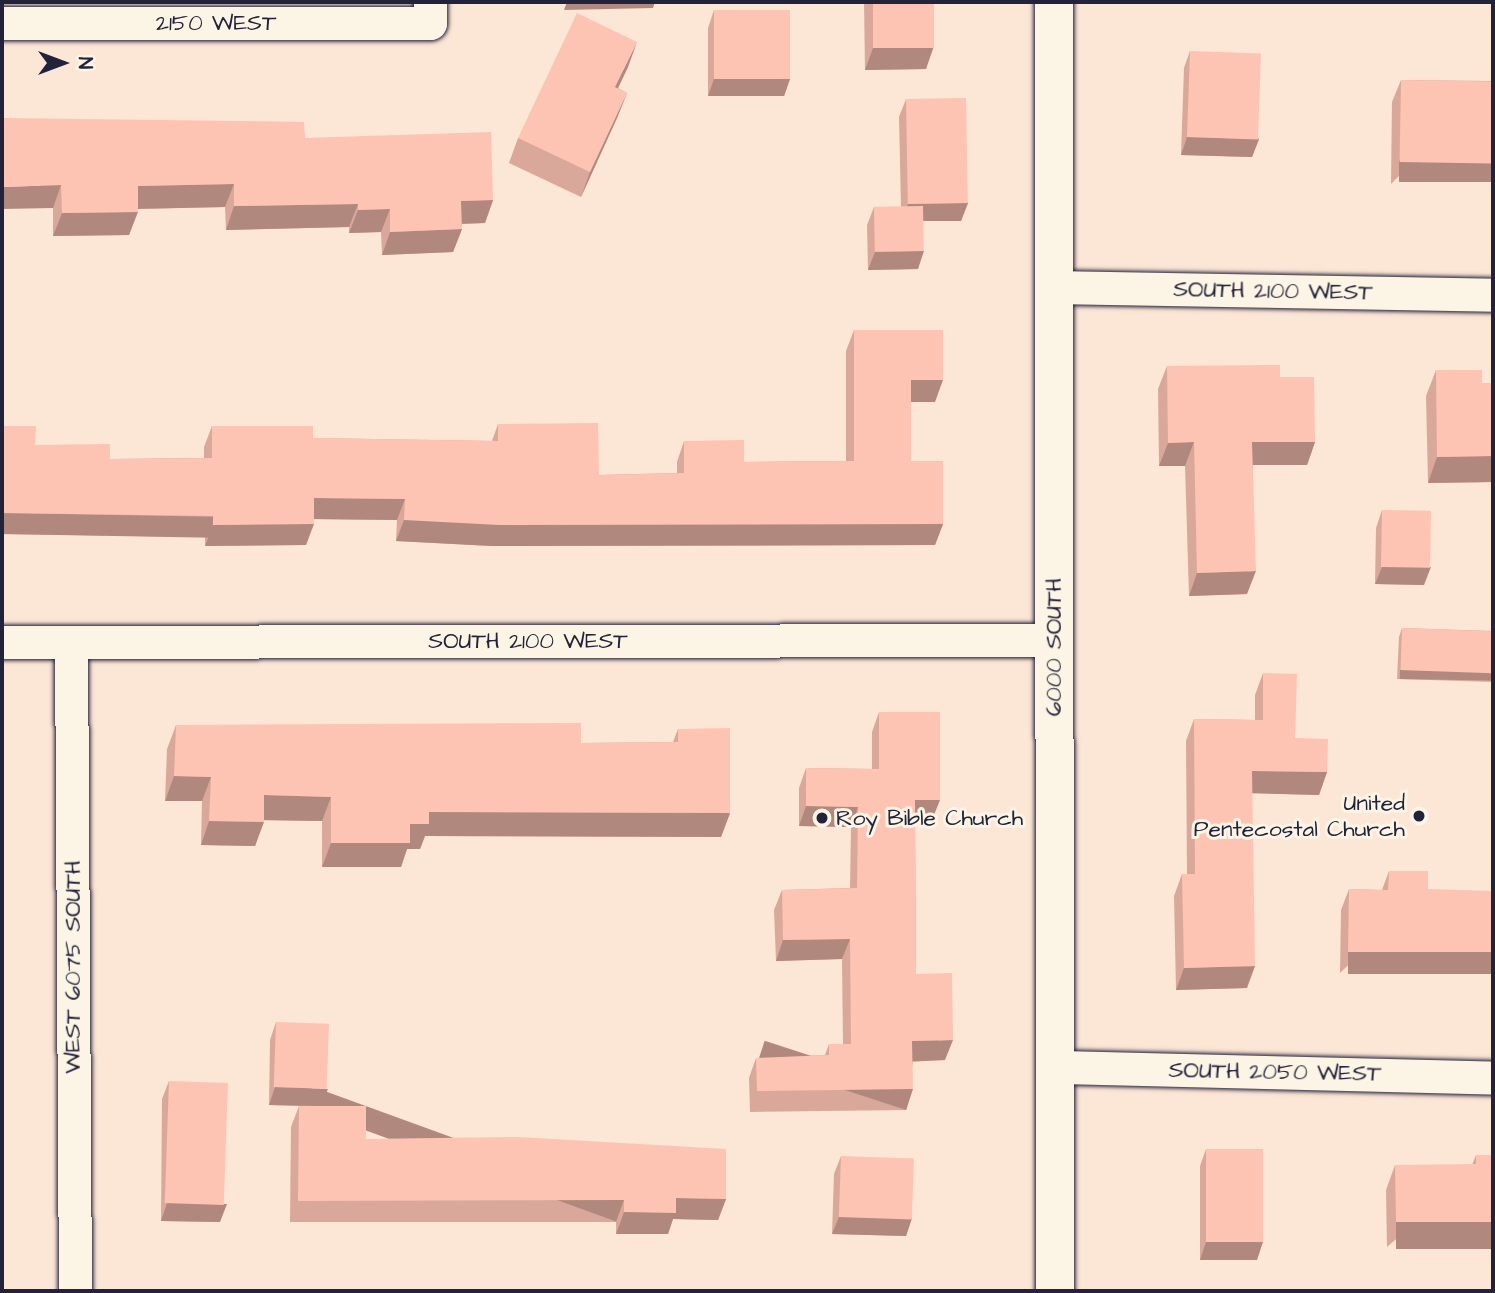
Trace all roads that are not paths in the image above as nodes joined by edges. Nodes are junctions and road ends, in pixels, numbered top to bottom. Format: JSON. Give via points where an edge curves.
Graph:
{"nodes":[{"id":1,"x":1054,"y":2,"type":"edge"},
{"id":2,"x":430,"y":12,"type":"edge"},
{"id":3,"x":2,"y":23,"type":"edge"},
{"id":4,"x":1054,"y":287,"type":"junction"},
{"id":5,"x":1493,"y":295,"type":"edge"},
{"id":6,"x":1054,"y":639,"type":"junction"},
{"id":7,"x":2,"y":642,"type":"edge"},
{"id":8,"x":71,"y":642,"type":"junction"},
{"id":9,"x":1057,"y":1067,"type":"junction"},
{"id":10,"x":1493,"y":1078,"type":"edge"},
{"id":11,"x":75,"y":1291,"type":"edge"},
{"id":12,"x":1055,"y":1291,"type":"edge"}],
"edges":[{"from":1,"to":4,"type":"street","name":"6000 SOUTH"},
{"from":2,"to":3,"type":"street","name":"2150 WEST"},
{"from":4,"to":5,"type":"street","name":"SOUTH 2100 WEST"},
{"from":4,"to":6,"type":"street","name":"6000 SOUTH"},
{"from":6,"to":8,"type":"street","name":"SOUTH 2100 WEST"},
{"from":6,"to":9,"type":"street","name":"6000 SOUTH"},
{"from":7,"to":8,"type":"street","name":"SOUTH 2100 WEST"},
{"from":8,"to":11,"type":"street","name":"WEST 6075 SOUTH"},
{"from":9,"to":10,"type":"street","name":"SOUTH 2050 WEST"},
{"from":9,"to":12,"type":"street","name":"6000 SOUTH"}]}
